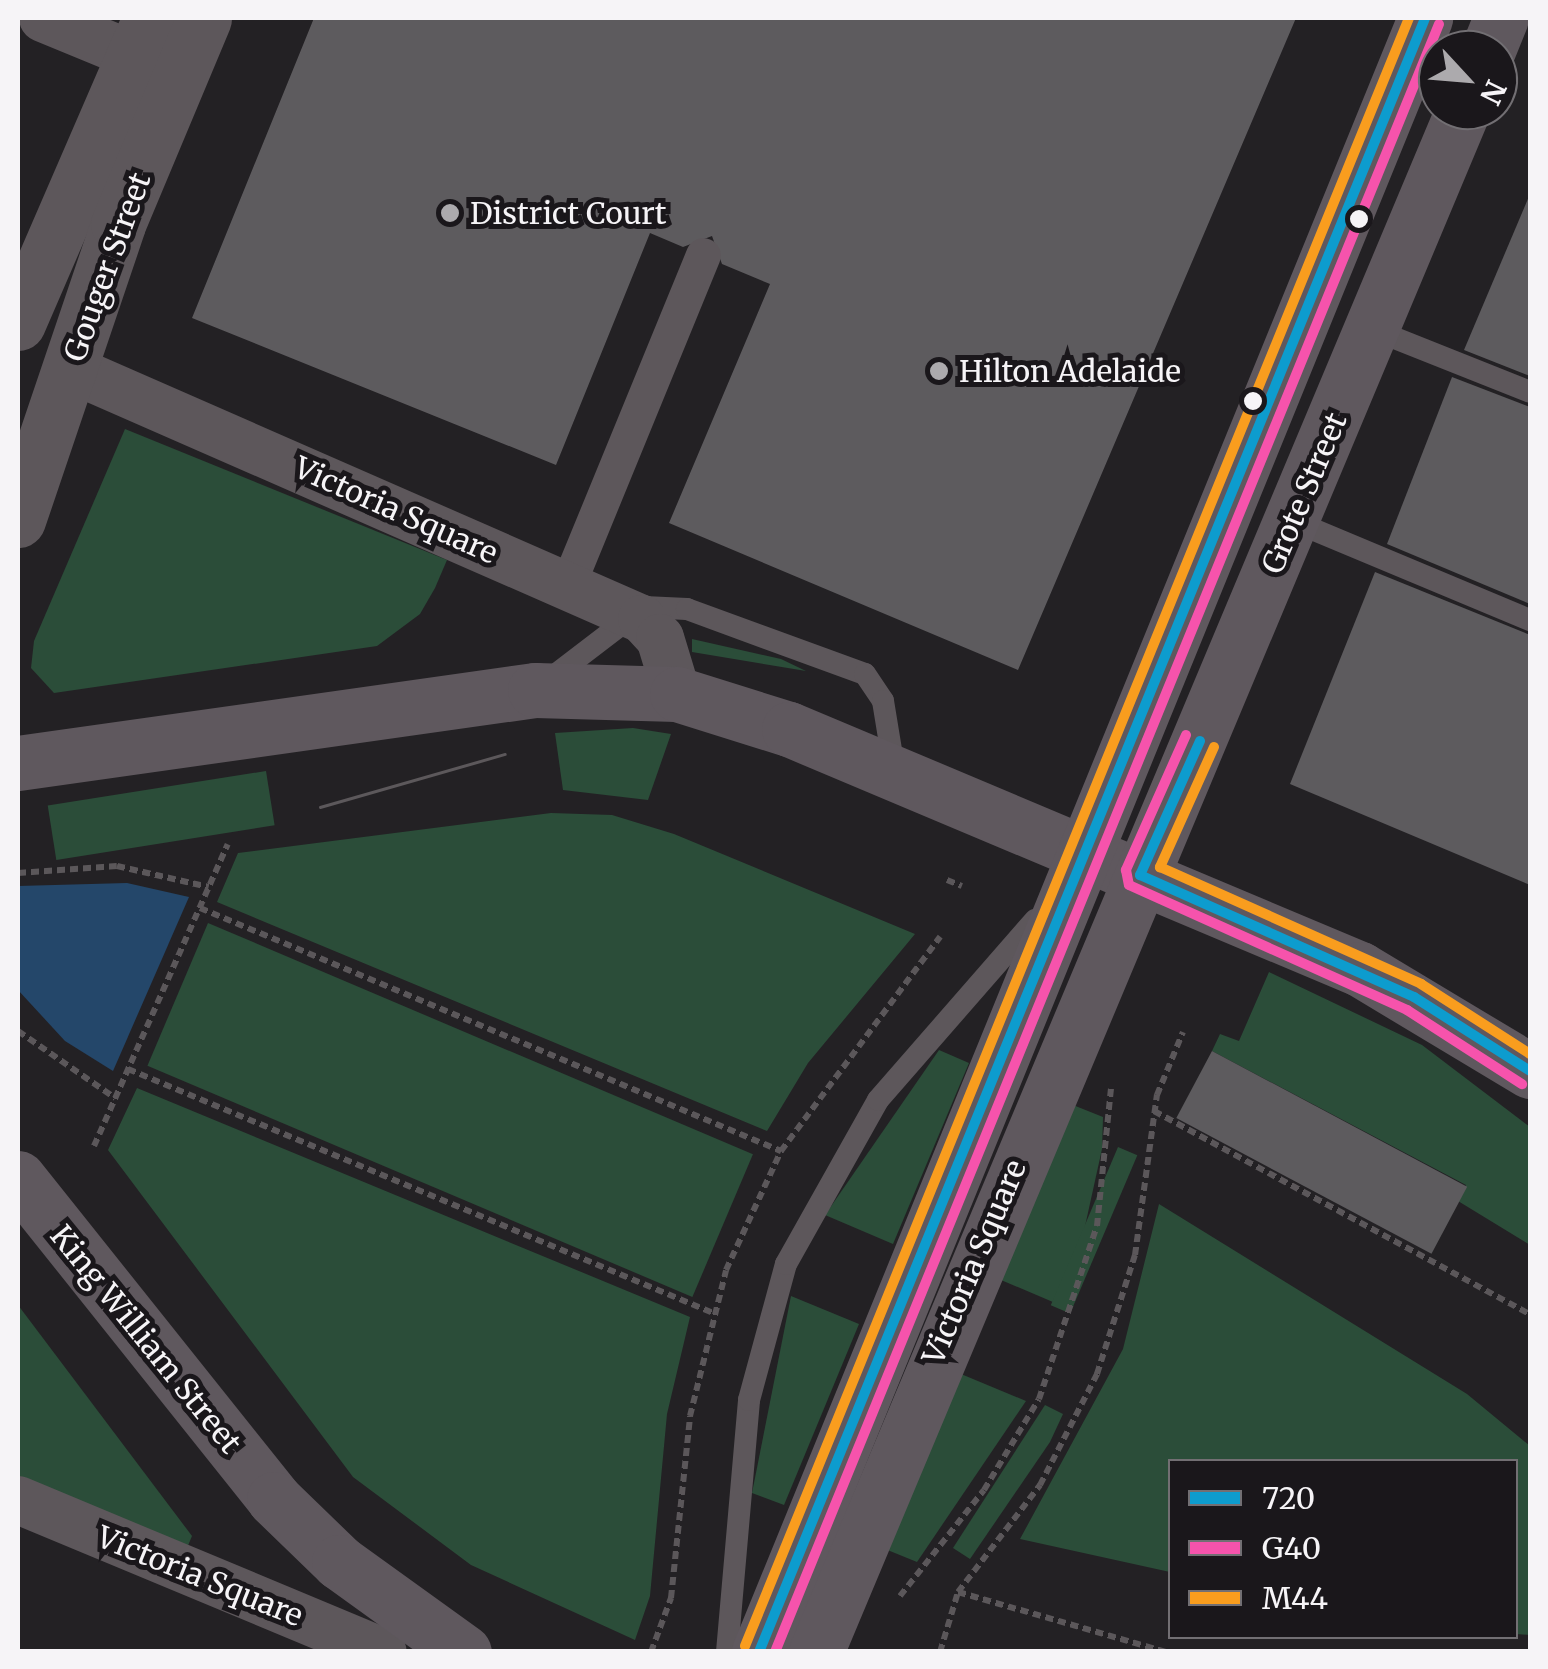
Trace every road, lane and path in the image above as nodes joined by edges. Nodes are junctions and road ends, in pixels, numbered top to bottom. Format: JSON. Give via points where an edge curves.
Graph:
{"nodes":[{"id":1,"x":43,"y":18,"type":"edge"},
{"id":2,"x":204,"y":18,"type":"edge"},
{"id":3,"x":1425,"y":18,"type":"edge"},
{"id":4,"x":155,"y":50,"type":"edge"},
{"id":5,"x":1455,"y":130,"type":"edge"},
{"id":6,"x":703,"y":255,"type":"dead end"},
{"id":7,"x":18,"y":323,"type":"edge"},
{"id":8,"x":1372,"y":328,"type":"junction"},
{"id":9,"x":71,"y":370,"type":"junction"},
{"id":10,"x":1530,"y":392,"type":"edge"},
{"id":11,"x":18,"y":404,"type":"edge"},
{"id":12,"x":18,"y":520,"type":"edge"},
{"id":13,"x":1292,"y":521,"type":"junction"},
{"id":14,"x":574,"y":567,"type":"dead end"},
{"id":15,"x":634,"y":614,"type":"junction"},
{"id":16,"x":1530,"y":620,"type":"edge"},
{"id":17,"x":535,"y":690,"type":"junction"},
{"id":18,"x":676,"y":694,"type":"junction"},
{"id":19,"x":18,"y":763,"type":"edge"},
{"id":20,"x":895,"y":774,"type":"junction"},
{"id":21,"x":228,"y":844,"type":"dead end"},
{"id":22,"x":1083,"y":852,"type":"junction"},
{"id":23,"x":18,"y":873,"type":"edge"},
{"id":24,"x":1140,"y":875,"type":"junction"},
{"id":25,"x":947,"y":880,"type":"dead end"},
{"id":26,"x":962,"y":886,"type":"dead end"},
{"id":27,"x":209,"y":887,"type":"junction"},
{"id":28,"x":200,"y":908,"type":"junction"},
{"id":29,"x":18,"y":1031,"type":"edge"},
{"id":30,"x":1183,"y":1032,"type":"dead end"},
{"id":31,"x":128,"y":1069,"type":"junction"},
{"id":32,"x":1112,"y":1071,"type":"dead end"},
{"id":33,"x":1530,"y":1071,"type":"edge"},
{"id":34,"x":116,"y":1098,"type":"junction"},
{"id":35,"x":1154,"y":1110,"type":"junction"},
{"id":36,"x":94,"y":1146,"type":"dead end"},
{"id":37,"x":782,"y":1151,"type":"dead end"},
{"id":38,"x":18,"y":1178,"type":"edge"},
{"id":39,"x":713,"y":1314,"type":"dead end"},
{"id":40,"x":1530,"y":1314,"type":"edge"},
{"id":41,"x":18,"y":1500,"type":"edge"},
{"id":42,"x":958,"y":1592,"type":"junction"},
{"id":43,"x":891,"y":1606,"type":"dead end"},
{"id":44,"x":383,"y":1652,"type":"edge"},
{"id":45,"x":464,"y":1652,"type":"edge"},
{"id":46,"x":727,"y":1652,"type":"edge"},
{"id":47,"x":758,"y":1652,"type":"edge"},
{"id":48,"x":816,"y":1652,"type":"edge"},
{"id":49,"x":940,"y":1652,"type":"edge"},
{"id":50,"x":1166,"y":1652,"type":"edge"}],
"edges":[{"from":1,"to":4,"type":"street"},
{"from":2,"to":4,"type":"street","name":"Gouger Street"},
{"from":3,"to":22,"type":"main road"},
{"from":4,"to":7,"type":"street","name":"Gouger Street"},
{"from":4,"to":9,"type":"street","name":"Gouger Street"},
{"from":5,"to":8,"type":"main road","name":"Grote Street"},
{"from":6,"to":14,"type":"street"},
{"from":8,"to":10,"type":"lane"},
{"from":8,"to":13,"type":"main road","name":"Grote Street"},
{"from":9,"to":11,"type":"street"},
{"from":9,"to":12,"type":"street","name":"Gouger Street"},
{"from":9,"to":15,"type":"street","name":"Victoria Square"},
{"from":13,"to":16,"type":"lane"},
{"from":13,"to":24,"type":"main road","name":"Grote Street"},
{"from":15,"to":17,"type":"lane"},
{"from":15,"to":18,"type":"street","via":[[655,630]]},
{"from":15,"to":20,"type":"lane","via":[[654,605],[687,609],[852,666],[883,702]]},
{"from":17,"to":18,"type":"main road"},
{"from":17,"to":19,"type":"main road"},
{"from":18,"to":20,"type":"main road"},
{"from":20,"to":22,"type":"main road"},
{"from":21,"to":27,"type":"path"},
{"from":22,"to":24,"type":"main road"},
{"from":22,"to":46,"type":"lane","via":[[1022,938],[905,1063],[798,1236],[748,1400]]},
{"from":22,"to":47,"type":"main road","name":"Victoria Square"},
{"from":23,"to":27,"type":"path","via":[[117,866]]},
{"from":24,"to":33,"type":"main road","via":[[1387,983]]},
{"from":24,"to":48,"type":"main road","name":"Victoria Square"},
{"from":25,"to":26,"type":"path"},
{"from":27,"to":28,"type":"path"},
{"from":28,"to":31,"type":"path"},
{"from":28,"to":37,"type":"path"},
{"from":29,"to":34,"type":"path"},
{"from":30,"to":35,"type":"path"},
{"from":31,"to":34,"type":"path"},
{"from":31,"to":39,"type":"path"},
{"from":32,"to":43,"type":"path","via":[[1097,1226],[1054,1362],[984,1490]]},
{"from":34,"to":36,"type":"path"},
{"from":35,"to":40,"type":"path"},
{"from":35,"to":42,"type":"path","via":[[1135,1255],[1092,1386],[1040,1484]]},
{"from":38,"to":45,"type":"main road","name":"King William Street","via":[[274,1500],[340,1562]]},
{"from":41,"to":44,"type":"street","name":"Victoria Square"},
{"from":42,"to":49,"type":"path"},
{"from":42,"to":50,"type":"path"}]}
